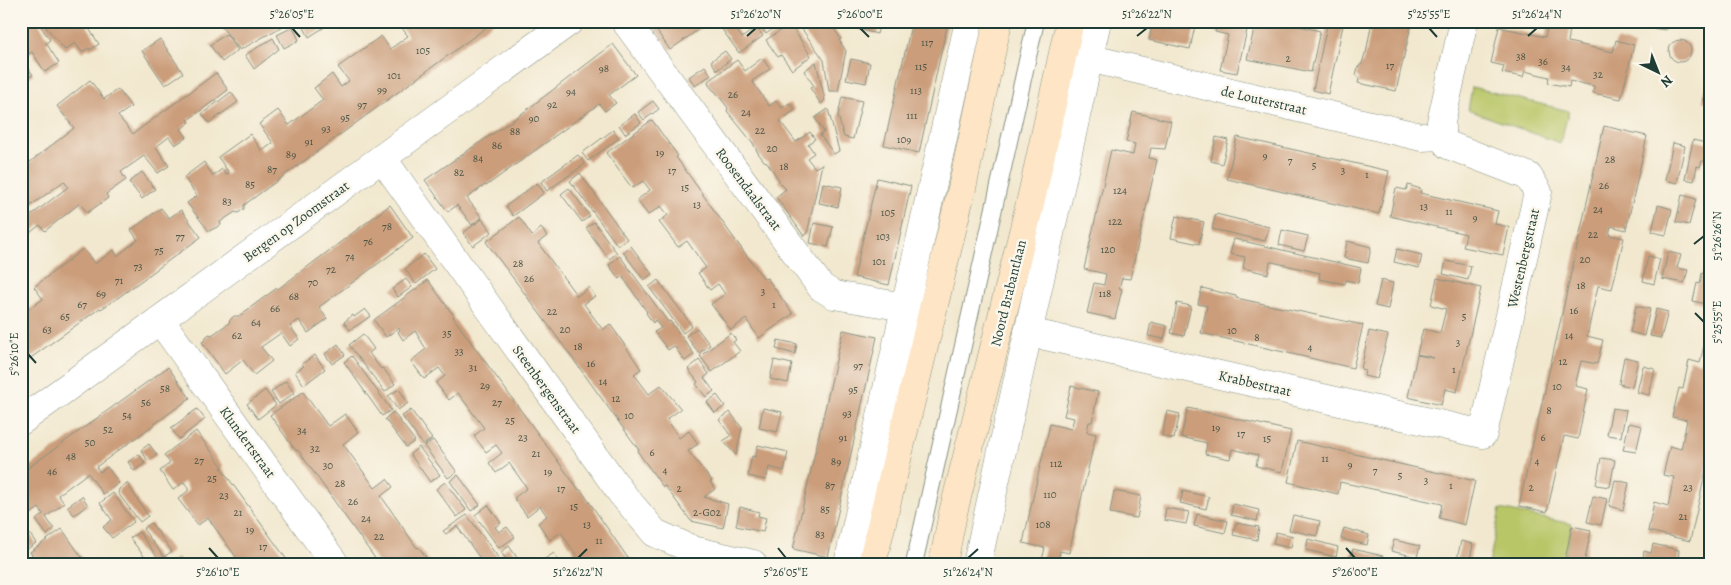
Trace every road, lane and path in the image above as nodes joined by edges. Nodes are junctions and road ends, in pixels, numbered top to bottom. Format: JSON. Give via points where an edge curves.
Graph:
{"nodes":[{"id":1,"x":570,"y":21,"type":"edge"},
{"id":2,"x":625,"y":21,"type":"edge"},
{"id":3,"x":969,"y":21,"type":"edge"},
{"id":4,"x":998,"y":21,"type":"edge"},
{"id":5,"x":1036,"y":21,"type":"edge"},
{"id":6,"x":1070,"y":21,"type":"edge"},
{"id":7,"x":1097,"y":21,"type":"edge"},
{"id":8,"x":1464,"y":21,"type":"edge"},
{"id":9,"x":1088,"y":58,"type":"junction"},
{"id":10,"x":1441,"y":136,"type":"junction"},
{"id":11,"x":382,"y":158,"type":"junction"},
{"id":12,"x":905,"y":307,"type":"junction"},
{"id":13,"x":160,"y":320,"type":"junction"},
{"id":14,"x":1028,"y":332,"type":"junction"},
{"id":15,"x":21,"y":421,"type":"edge"},
{"id":16,"x":1483,"y":434,"type":"joint"},
{"id":17,"x":335,"y":564,"type":"edge"},
{"id":18,"x":753,"y":564,"type":"edge"},
{"id":19,"x":848,"y":564,"type":"edge"},
{"id":20,"x":872,"y":564,"type":"edge"},
{"id":21,"x":914,"y":564,"type":"edge"},
{"id":22,"x":942,"y":564,"type":"edge"},
{"id":23,"x":977,"y":564,"type":"edge"}],
"edges":[{"from":1,"to":11,"type":"street","name":"Bergen op Zoomstraat"},
{"from":2,"to":12,"type":"street","name":"Roosendaalstraat","via":[[821,287],[834,295]]},
{"from":3,"to":12,"type":"street"},
{"from":4,"to":20,"type":"main road","via":[[962,188]]},
{"from":5,"to":21,"type":"lane"},
{"from":6,"to":22,"type":"main road","name":"Noord Brabantlaan","via":[[1030,204]]},
{"from":7,"to":9,"type":"street","name":"Noord Brabantlaan"},
{"from":8,"to":10,"type":"street","via":[[1441,122]]},
{"from":9,"to":10,"type":"street","name":"de Louterstraat","via":[[1421,137]]},
{"from":9,"to":14,"type":"street","name":"Noord Brabantlaan"},
{"from":10,"to":16,"type":"street","name":"Westenbergstraat","via":[[1448,146],[1528,176],[1538,192]]},
{"from":11,"to":13,"type":"street","name":"Bergen op Zoomstraat"},
{"from":11,"to":18,"type":"street","name":"Steenbergenstraat","via":[[622,494],[655,533],[696,551]]},
{"from":12,"to":19,"type":"street"},
{"from":13,"to":15,"type":"street","name":"Bergen op Zoomstraat"},
{"from":13,"to":17,"type":"street","name":"Klundertstraat"},
{"from":14,"to":16,"type":"street","name":"Krabbestraat"},
{"from":14,"to":23,"type":"street","name":"Noord Brabantlaan"}]}
